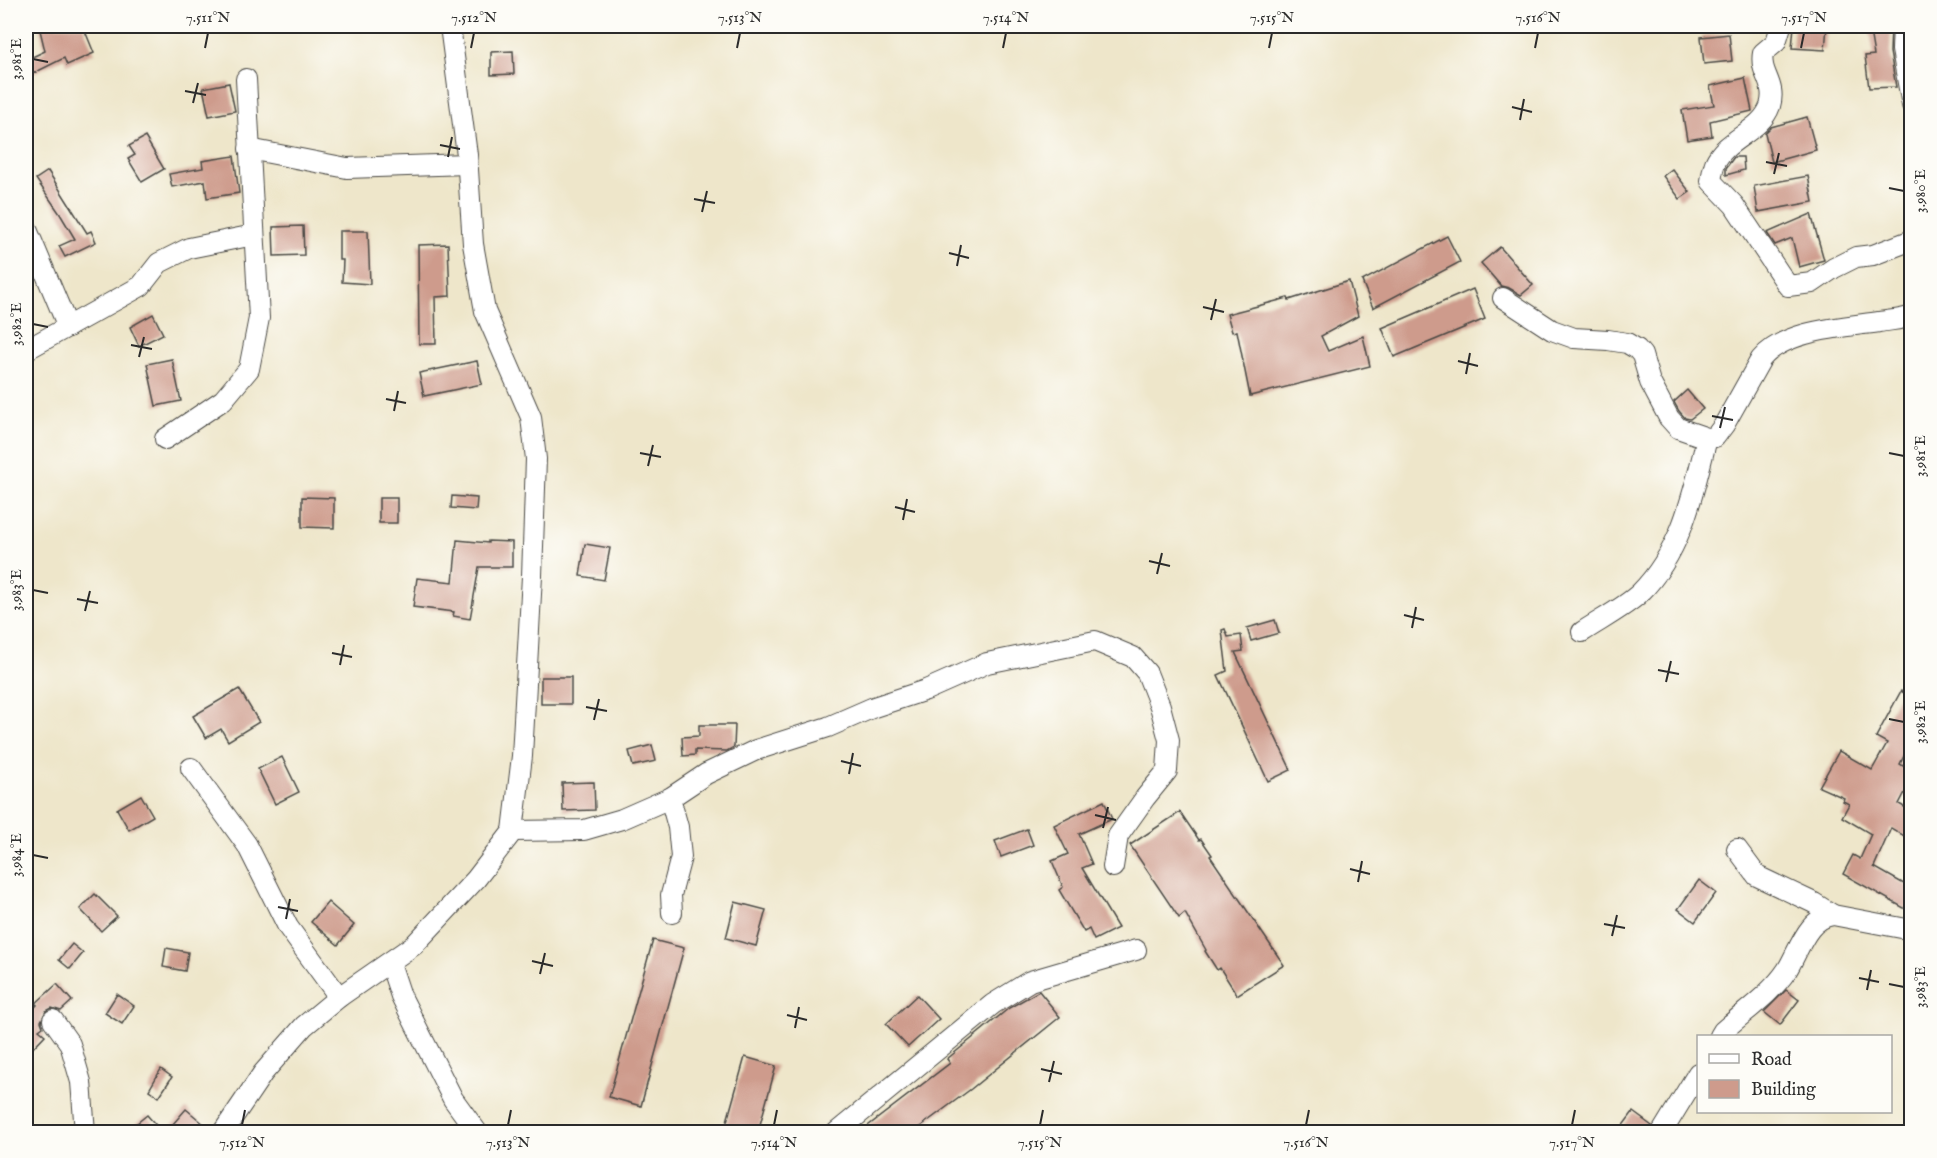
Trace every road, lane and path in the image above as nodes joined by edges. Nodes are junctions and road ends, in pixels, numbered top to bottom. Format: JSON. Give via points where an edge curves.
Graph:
{"nodes":[{"id":1,"x":450,"y":26,"type":"edge"},
{"id":2,"x":1780,"y":26,"type":"edge"},
{"id":3,"x":1903,"y":26,"type":"edge"},
{"id":4,"x":246,"y":79,"type":"dead end"},
{"id":5,"x":1911,"y":105,"type":"edge"},
{"id":6,"x":249,"y":149,"type":"junction"},
{"id":7,"x":467,"y":164,"type":"junction"},
{"id":8,"x":26,"y":227,"type":"edge"},
{"id":9,"x":254,"y":235,"type":"junction"},
{"id":10,"x":1911,"y":240,"type":"edge"},
{"id":11,"x":1503,"y":298,"type":"dead end"},
{"id":12,"x":1911,"y":315,"type":"edge"},
{"id":13,"x":68,"y":327,"type":"junction"},
{"id":14,"x":26,"y":350,"type":"edge"},
{"id":15,"x":1707,"y":438,"type":"junction"},
{"id":16,"x":165,"y":440,"type":"dead end"},
{"id":17,"x":1582,"y":632,"type":"dead end"},
{"id":18,"x":191,"y":768,"type":"dead end"},
{"id":19,"x":670,"y":798,"type":"junction"},
{"id":20,"x":513,"y":831,"type":"junction"},
{"id":21,"x":1737,"y":849,"type":"dead end"},
{"id":22,"x":1113,"y":867,"type":"dead end"},
{"id":23,"x":672,"y":913,"type":"dead end"},
{"id":24,"x":1833,"y":915,"type":"junction"},
{"id":25,"x":1911,"y":930,"type":"edge"},
{"id":26,"x":1136,"y":950,"type":"dead end"},
{"id":27,"x":390,"y":963,"type":"junction"},
{"id":28,"x":366,"y":979,"type":"junction"},
{"id":29,"x":401,"y":996,"type":"junction"},
{"id":30,"x":339,"y":997,"type":"junction"},
{"id":31,"x":53,"y":1020,"type":"dead end"},
{"id":32,"x":1721,"y":1035,"type":"edge"},
{"id":33,"x":1697,"y":1075,"type":"edge"},
{"id":34,"x":85,"y":1132,"type":"edge"},
{"id":35,"x":222,"y":1132,"type":"edge"},
{"id":36,"x":477,"y":1132,"type":"edge"},
{"id":37,"x":837,"y":1132,"type":"edge"},
{"id":38,"x":1662,"y":1132,"type":"edge"}],
"edges":[{"from":1,"to":7,"type":"street"},
{"from":2,"to":10,"type":"street","via":[[1776,42],[1762,53],[1763,70],[1771,81],[1770,105],[1764,118],[1734,140],[1715,162],[1711,181],[1734,205],[1788,286],[1812,283],[1856,257]]},
{"from":3,"to":5,"type":"street","via":[[1902,50]]},
{"from":4,"to":6,"type":"street"},
{"from":6,"to":7,"type":"street","via":[[347,168]]},
{"from":6,"to":9,"type":"street"},
{"from":7,"to":20,"type":"street","via":[[473,244],[485,311],[531,417],[536,459],[522,756]]},
{"from":8,"to":13,"type":"street"},
{"from":9,"to":13,"type":"street","via":[[189,248],[159,263],[141,286]]},
{"from":9,"to":16,"type":"street","via":[[259,318],[249,369],[223,400]]},
{"from":11,"to":15,"type":"street","via":[[1552,330],[1574,338],[1608,340],[1637,349],[1669,418],[1677,428]]},
{"from":12,"to":15,"type":"street","via":[[1821,331],[1778,344],[1761,359],[1724,425],[1715,436]]},
{"from":13,"to":14,"type":"street"},
{"from":15,"to":17,"type":"street","via":[[1687,516],[1663,566],[1638,594]]},
{"from":18,"to":30,"type":"street","via":[[247,845],[288,927]]},
{"from":19,"to":20,"type":"street","via":[[584,830]]},
{"from":19,"to":22,"type":"street","via":[[706,774],[756,750],[828,727],[987,663],[1095,641],[1132,657],[1147,673],[1169,740],[1167,771],[1118,836]]},
{"from":19,"to":23,"type":"street","via":[[681,856],[671,895]]},
{"from":20,"to":27,"type":"street","via":[[476,879],[414,945]]},
{"from":21,"to":24,"type":"street","via":[[1757,876]]},
{"from":24,"to":25,"type":"street"},
{"from":24,"to":32,"type":"street","via":[[1815,923],[1786,972]]},
{"from":26,"to":37,"type":"street","via":[[1030,981],[993,1004]]},
{"from":27,"to":28,"type":"street"},
{"from":27,"to":29,"type":"street"},
{"from":28,"to":29,"type":"street"},
{"from":28,"to":30,"type":"street"},
{"from":29,"to":36,"type":"street","via":[[453,1099]]},
{"from":30,"to":35,"type":"street","via":[[304,1026],[263,1072]]},
{"from":31,"to":34,"type":"street","via":[[70,1044],[81,1082]]},
{"from":33,"to":38,"type":"street"}]}
